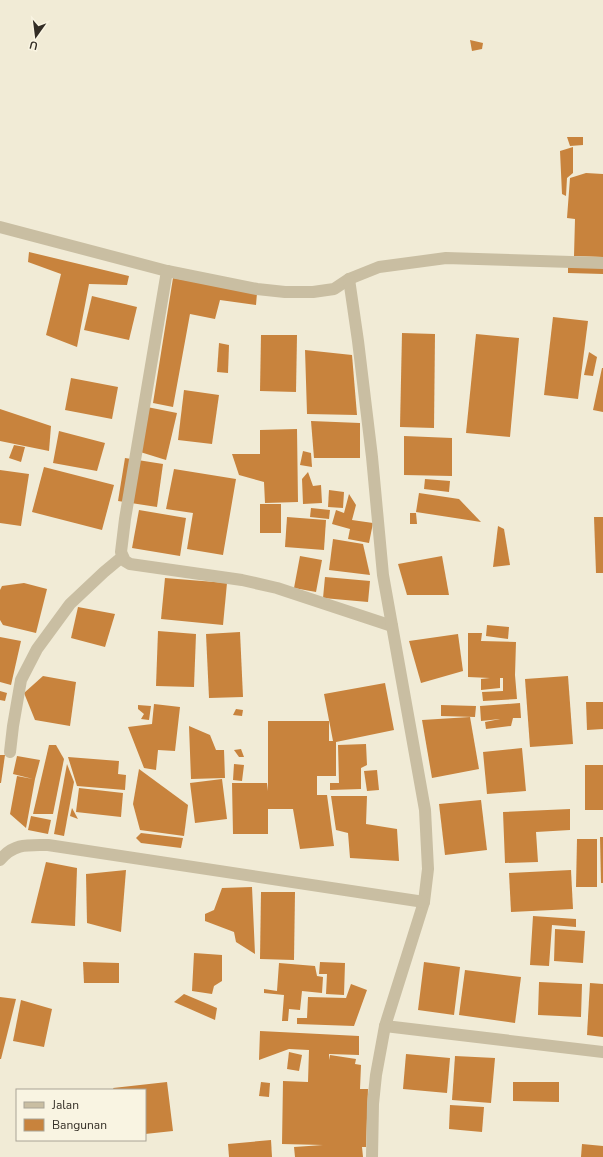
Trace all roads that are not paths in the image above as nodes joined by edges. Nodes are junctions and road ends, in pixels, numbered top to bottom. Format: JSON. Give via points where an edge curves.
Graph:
{"nodes":[{"id":1,"x":0,"y":227,"type":"edge"},
{"id":2,"x":603,"y":263,"type":"edge"},
{"id":3,"x":167,"y":271,"type":"junction"},
{"id":4,"x":349,"y":279,"type":"junction"},
{"id":5,"x":122,"y":557,"type":"junction"},
{"id":6,"x":392,"y":626,"type":"junction"},
{"id":7,"x":10,"y":752,"type":"dead end"},
{"id":8,"x":0,"y":860,"type":"edge"},
{"id":9,"x":424,"y":902,"type":"junction"},
{"id":10,"x":385,"y":1026,"type":"junction"},
{"id":11,"x":603,"y":1052,"type":"edge"},
{"id":12,"x":372,"y":1157,"type":"edge"}],
"edges":[{"from":1,"to":3,"type":"street"},
{"from":2,"to":4,"type":"street","via":[[446,258],[379,267]]},
{"from":3,"to":4,"type":"street","via":[[285,292],[334,289]]},
{"from":3,"to":5,"type":"street","via":[[125,519]]},
{"from":4,"to":6,"type":"street","via":[[372,457],[383,575]]},
{"from":5,"to":6,"type":"street","via":[[130,564],[242,580],[277,588]]},
{"from":5,"to":7,"type":"street","via":[[70,604],[37,649],[21,680]]},
{"from":6,"to":9,"type":"street","via":[[425,810],[428,869]]},
{"from":8,"to":9,"type":"street","via":[[8,851],[24,845],[48,845]]},
{"from":9,"to":10,"type":"street"},
{"from":10,"to":11,"type":"street"},
{"from":10,"to":12,"type":"street","via":[[373,1096]]}]}
